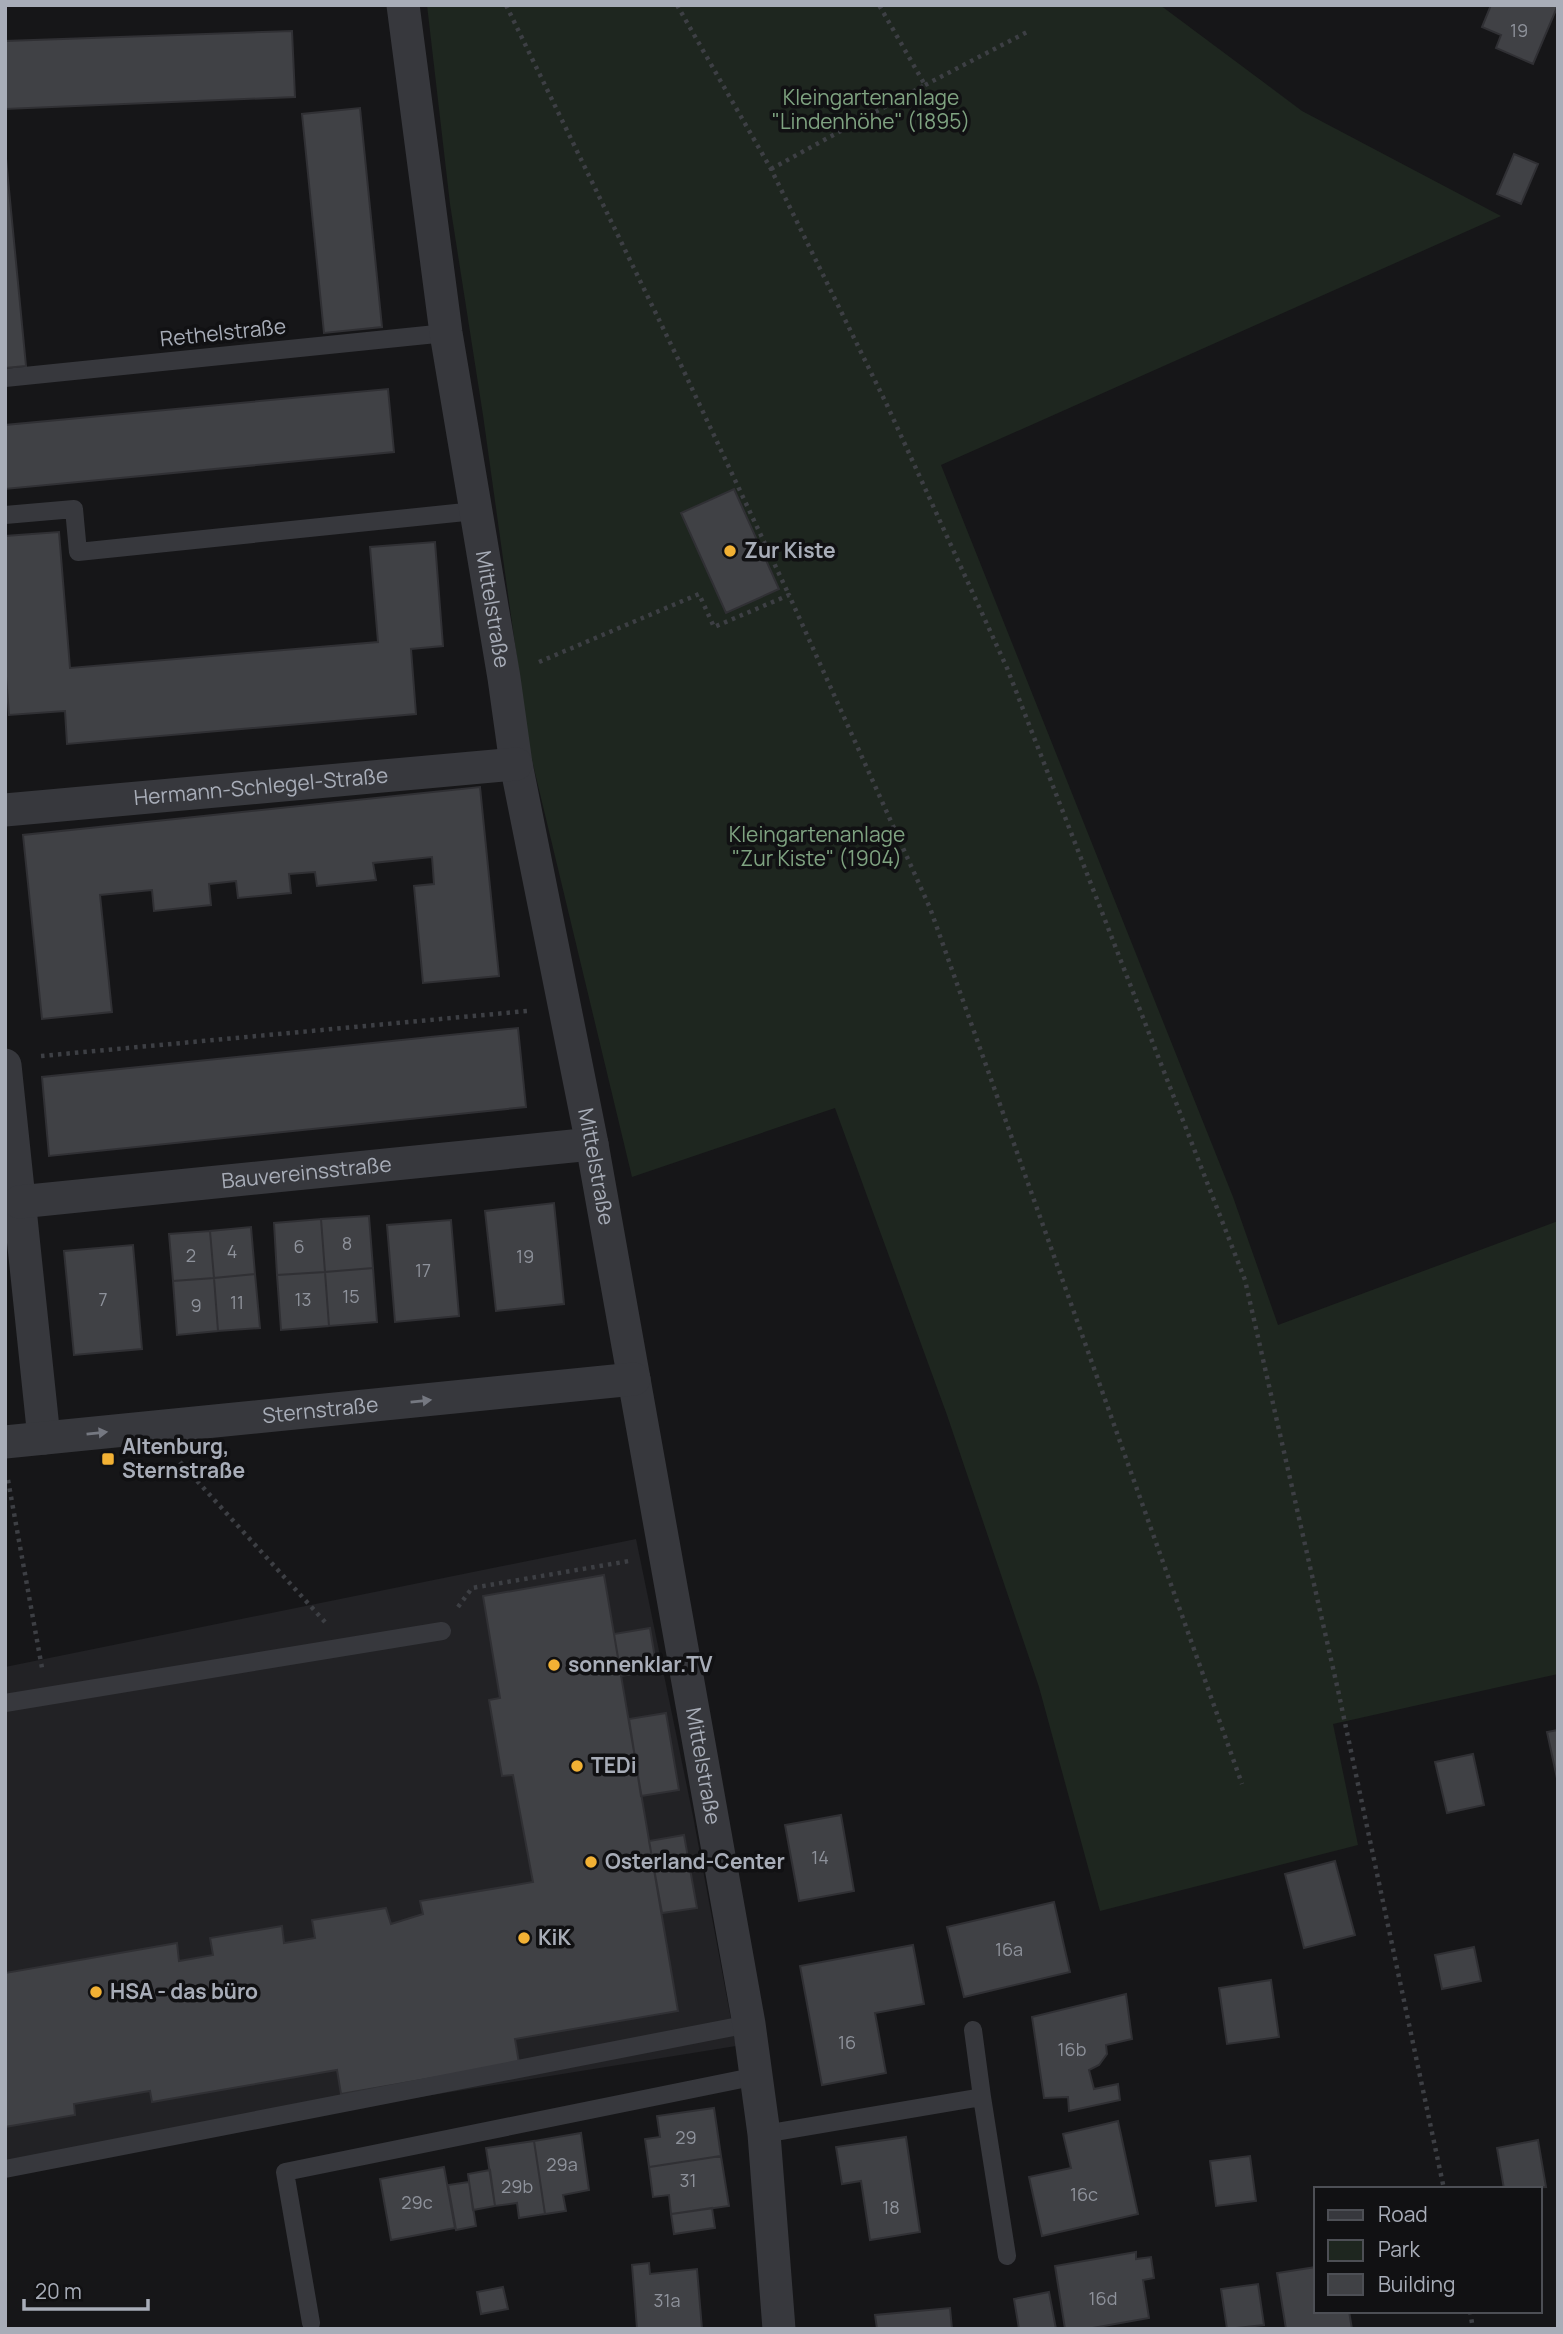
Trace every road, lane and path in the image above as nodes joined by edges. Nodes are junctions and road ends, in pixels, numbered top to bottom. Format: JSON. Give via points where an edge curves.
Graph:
{"nodes":[{"id":1,"x":403,"y":5,"type":"edge"},
{"id":2,"x":506,"y":5,"type":"edge"},
{"id":3,"x":677,"y":5,"type":"edge"},
{"id":4,"x":879,"y":5,"type":"edge"},
{"id":5,"x":1029,"y":31,"type":"dead end"},
{"id":6,"x":925,"y":85,"type":"junction"},
{"id":7,"x":771,"y":169,"type":"junction"},
{"id":8,"x":446,"y":333,"type":"junction"},
{"id":9,"x":5,"y":378,"type":"edge"},
{"id":10,"x":475,"y":511,"type":"junction"},
{"id":11,"x":5,"y":516,"type":"edge"},
{"id":12,"x":789,"y":595,"type":"junction"},
{"id":13,"x":504,"y":678,"type":"junction"},
{"id":14,"x":516,"y":764,"type":"junction"},
{"id":15,"x":5,"y":810,"type":"edge"},
{"id":16,"x":565,"y":1007,"type":"junction"},
{"id":17,"x":19,"y":1061,"type":"edge"},
{"id":18,"x":592,"y":1143,"type":"junction"},
{"id":19,"x":19,"y":1202,"type":"junction"},
{"id":20,"x":634,"y":1380,"type":"junction"},
{"id":21,"x":149,"y":1427,"type":"junction"},
{"id":22,"x":44,"y":1438,"type":"junction"},
{"id":23,"x":5,"y":1442,"type":"edge"},
{"id":24,"x":8,"y":1478,"type":"dead end"},
{"id":25,"x":665,"y":1554,"type":"junction"},
{"id":26,"x":442,"y":1631,"type":"joint"},
{"id":27,"x":347,"y":1647,"type":"junction"},
{"id":28,"x":48,"y":1696,"type":"junction"},
{"id":29,"x":5,"y":1703,"type":"edge"},
{"id":30,"x":1242,"y":1784,"type":"dead end"},
{"id":31,"x":749,"y":2024,"type":"junction"},
{"id":32,"x":973,"y":2030,"type":"dead end"},
{"id":33,"x":757,"y":2076,"type":"junction"},
{"id":34,"x":982,"y":2097,"type":"junction"},
{"id":35,"x":764,"y":2134,"type":"junction"},
{"id":36,"x":5,"y":2168,"type":"edge"},
{"id":37,"x":1444,"y":2187,"type":"edge"},
{"id":38,"x":1007,"y":2256,"type":"dead end"},
{"id":39,"x":312,"y":2323,"type":"dead end"},
{"id":40,"x":779,"y":2329,"type":"edge"}],
"edges":[{"from":1,"to":8,"type":"street","name":"Mittelstraße"},
{"from":2,"to":12,"type":"path"},
{"from":3,"to":7,"type":"path"},
{"from":4,"to":6,"type":"path"},
{"from":5,"to":6,"type":"path"},
{"from":6,"to":7,"type":"path"},
{"from":7,"to":37,"type":"path","via":[[887,405],[1007,668],[1245,1280]]},
{"from":8,"to":9,"type":"lane","name":"Rethelstraße"},
{"from":8,"to":10,"type":"street","name":"Mittelstraße"},
{"from":10,"to":11,"type":"lane","via":[[78,552],[74,509]]},
{"from":10,"to":13,"type":"street","name":"Mittelstraße"},
{"from":12,"to":13,"type":"path","via":[[714,627],[699,594]]},
{"from":12,"to":30,"type":"path","via":[[930,908]]},
{"from":13,"to":14,"type":"street","name":"Mittelstraße"},
{"from":14,"to":15,"type":"street","name":"Hermann-Schlegel-Straße"},
{"from":14,"to":16,"type":"street","name":"Mittelstraße"},
{"from":16,"to":17,"type":"path"},
{"from":16,"to":18,"type":"street","name":"Mittelstraße"},
{"from":17,"to":19,"type":"street"},
{"from":18,"to":19,"type":"street","name":"Bauvereinsstraße"},
{"from":18,"to":20,"type":"street","name":"Mittelstraße"},
{"from":19,"to":22,"type":"street"},
{"from":21,"to":20,"type":"street","name":"Sternstraße","one_way":true},
{"from":20,"to":25,"type":"street","name":"Mittelstraße"},
{"from":22,"to":21,"type":"street","name":"Sternstraße","one_way":true},
{"from":21,"to":27,"type":"path"},
{"from":22,"to":23,"type":"street","name":"Sternstraße"},
{"from":24,"to":28,"type":"path"},
{"from":25,"to":26,"type":"path","via":[[472,1588]]},
{"from":25,"to":31,"type":"street","name":"Mittelstraße"},
{"from":26,"to":27,"type":"lane"},
{"from":27,"to":28,"type":"lane"},
{"from":28,"to":29,"type":"lane"},
{"from":31,"to":33,"type":"street","name":"Mittelstraße"},
{"from":31,"to":36,"type":"lane"},
{"from":32,"to":34,"type":"lane"},
{"from":33,"to":35,"type":"street","name":"Mittelstraße"},
{"from":33,"to":39,"type":"lane","via":[[285,2172]]},
{"from":34,"to":35,"type":"lane"},
{"from":34,"to":38,"type":"lane"},
{"from":35,"to":40,"type":"street","name":"Mittelstraße"}]}
